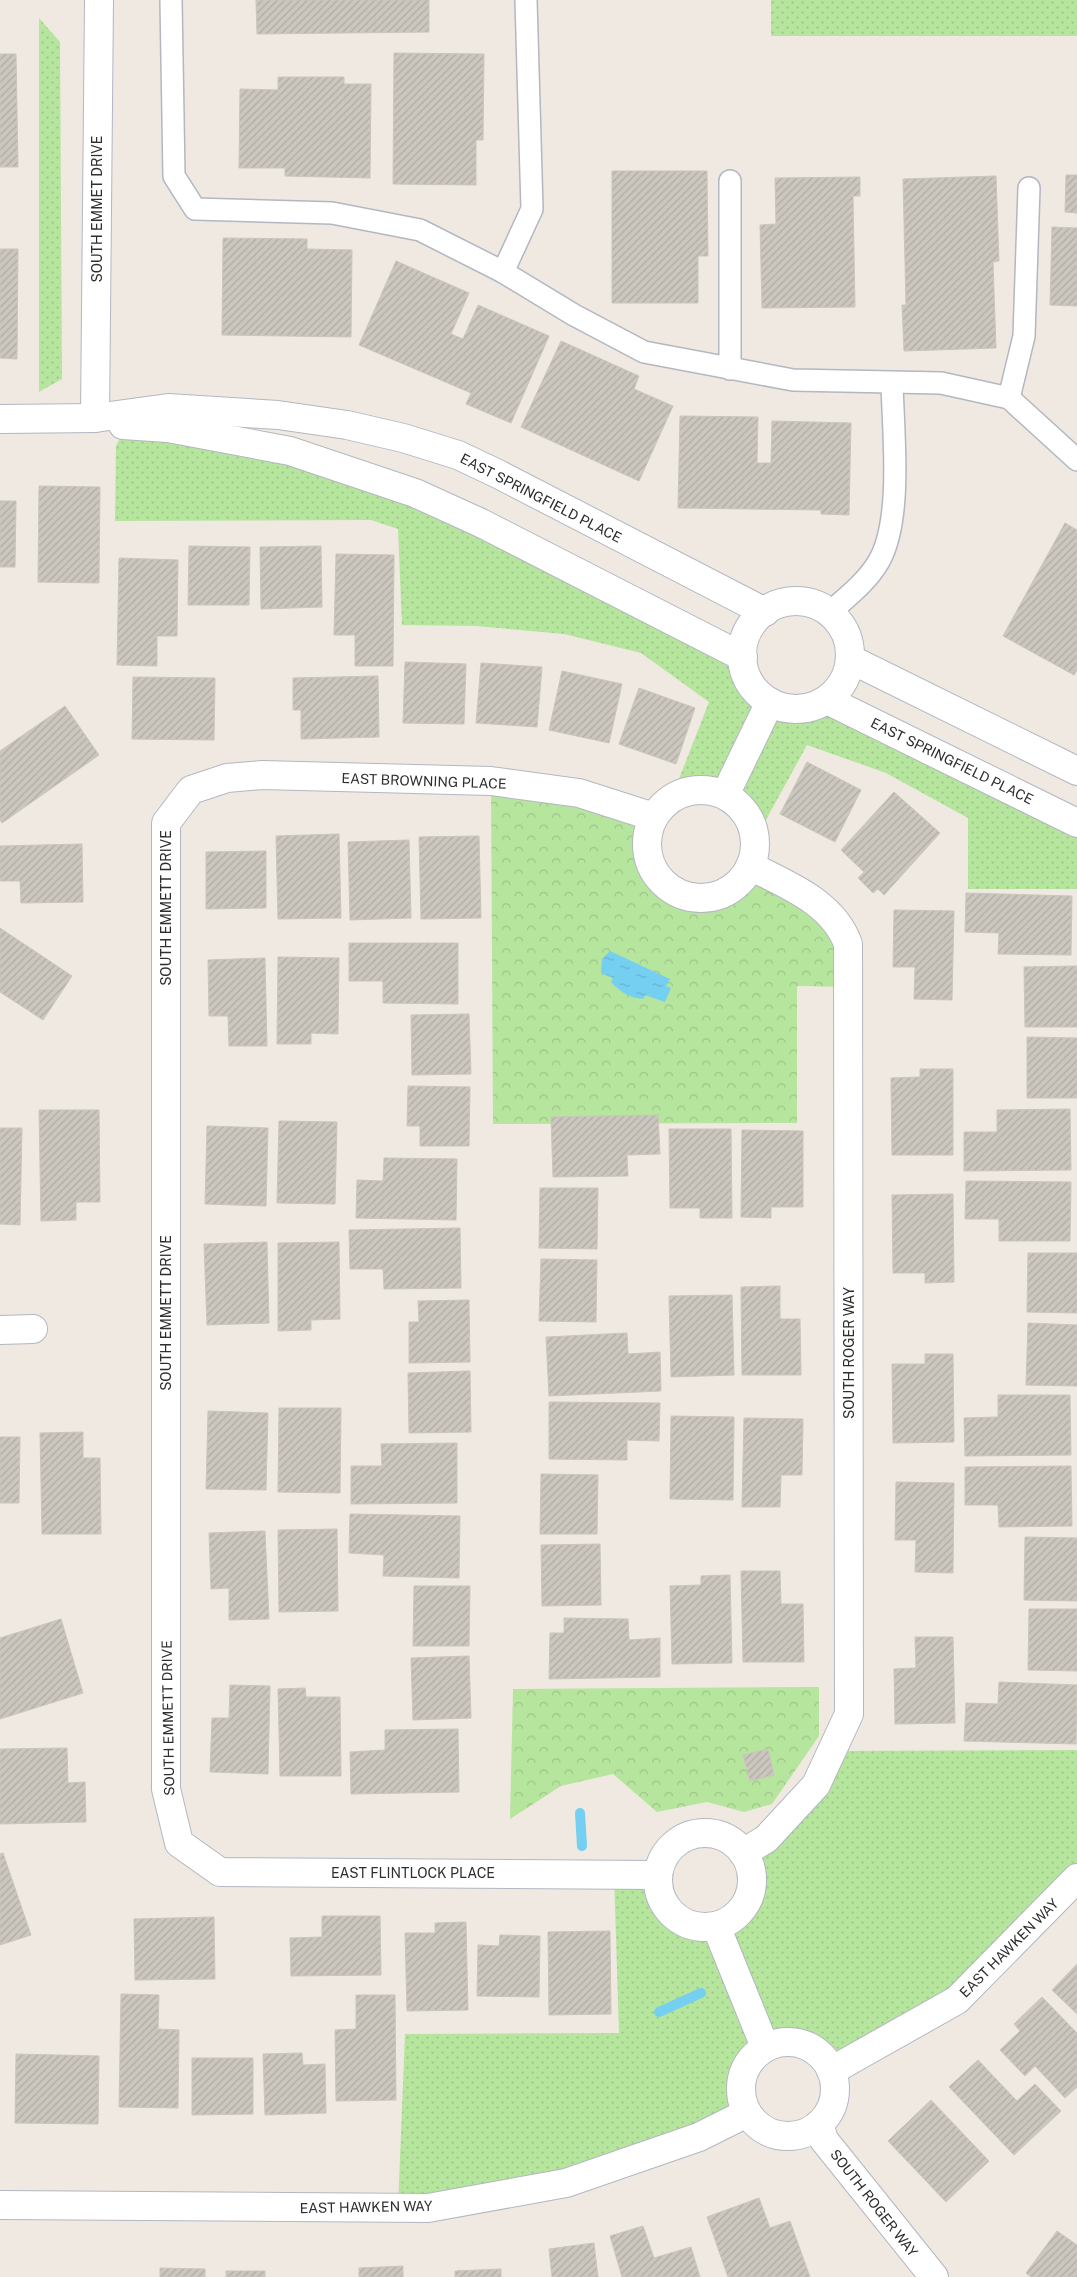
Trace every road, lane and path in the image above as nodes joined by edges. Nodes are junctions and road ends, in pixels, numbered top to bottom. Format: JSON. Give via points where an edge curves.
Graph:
{"nodes":[{"id":1,"x":100,"y":0,"type":"edge"},
{"id":2,"x":171,"y":0,"type":"edge"},
{"id":3,"x":526,"y":0,"type":"edge"},
{"id":4,"x":730,"y":180,"type":"dead end"},
{"id":5,"x":1029,"y":188,"type":"dead end"},
{"id":6,"x":503,"y":272,"type":"junction"},
{"id":7,"x":730,"y":369,"type":"junction"},
{"id":8,"x":892,"y":383,"type":"junction"},
{"id":9,"x":1009,"y":398,"type":"junction"},
{"id":10,"x":95,"y":418,"type":"junction"},
{"id":11,"x":0,"y":419,"type":"edge"},
{"id":12,"x":1077,"y":460,"type":"edge"},
{"id":13,"x":765,"y":612,"type":"junction"},
{"id":14,"x":829,"y":613,"type":"junction"},
{"id":15,"x":743,"y":657,"type":"junction"},
{"id":16,"x":850,"y":659,"type":"junction"},
{"id":17,"x":827,"y":700,"type":"junction"},
{"id":18,"x":770,"y":702,"type":"junction"},
{"id":19,"x":1077,"y":771,"type":"edge"},
{"id":20,"x":191,"y":790,"type":"joint"},
{"id":21,"x":725,"y":795,"type":"junction"},
{"id":22,"x":654,"y":817,"type":"junction"},
{"id":23,"x":1077,"y":823,"type":"edge"},
{"id":24,"x":750,"y":866,"type":"junction"},
{"id":25,"x":33,"y":1329,"type":"dead end"},
{"id":26,"x":0,"y":1330,"type":"edge"},
{"id":27,"x":178,"y":1843,"type":"joint"},
{"id":28,"x":743,"y":1853,"type":"junction"},
{"id":29,"x":658,"y":1875,"type":"junction"},
{"id":30,"x":1077,"y":1878,"type":"edge"},
{"id":31,"x":716,"y":1926,"type":"junction"},
{"id":32,"x":765,"y":2048,"type":"junction"},
{"id":33,"x":831,"y":2071,"type":"junction"},
{"id":34,"x":747,"y":2113,"type":"junction"},
{"id":35,"x":819,"y":2124,"type":"junction"},
{"id":36,"x":0,"y":2205,"type":"edge"},
{"id":37,"x":934,"y":2277,"type":"edge"}],
"edges":[{"from":1,"to":10,"type":"street","name":"SOUTH EMMET DRIVE"},
{"from":2,"to":6,"type":"lane","via":[[174,176],[195,209],[332,214],[420,230]]},
{"from":3,"to":6,"type":"lane","via":[[532,209]]},
{"from":4,"to":7,"type":"lane"},
{"from":5,"to":9,"type":"lane","via":[[1024,336]]},
{"from":6,"to":7,"type":"lane","via":[[644,352]]},
{"from":7,"to":8,"type":"lane","via":[[793,380]]},
{"from":8,"to":9,"type":"lane","via":[[941,383]]},
{"from":8,"to":14,"type":"lane","via":[[894,510],[889,538],[879,561],[862,584]]},
{"from":9,"to":12,"type":"lane"},
{"from":10,"to":11,"type":"street","name":"EAST SPRINGFIELD PLACE"},
{"from":10,"to":13,"type":"street","name":"EAST SPRINGFIELD PLACE","via":[[168,408],[278,415],[347,425],[403,438],[458,455],[490,470]]},
{"from":10,"to":15,"type":"street","name":"EAST SPRINGFIELD PLACE","via":[[126,426],[168,428],[290,451],[415,493],[481,523]]},
{"from":13,"to":14,"type":"street","via":[[787,602],[804,602]]},
{"from":13,"to":15,"type":"street","via":[[747,633]]},
{"from":14,"to":16,"type":"street","via":[[846,634]]},
{"from":15,"to":18,"type":"street","via":[[749,683]]},
{"from":16,"to":17,"type":"street","via":[[841,687]]},
{"from":16,"to":19,"type":"street"},
{"from":17,"to":18,"type":"street","via":[[810,708],[792,709]]},
{"from":17,"to":23,"type":"street","name":"EAST SPRINGFIELD PLACE"},
{"from":18,"to":21,"type":"street"},
{"from":20,"to":22,"type":"street","name":"EAST BROWNING PLACE","via":[[227,778],[262,775],[491,782],[579,793]]},
{"from":20,"to":27,"type":"street","name":"SOUTH EMMETT DRIVE","via":[[166,823],[166,1789]]},
{"from":21,"to":22,"type":"street","via":[[708,790],[674,796]]},
{"from":21,"to":24,"type":"street","via":[[740,806],[750,822],[755,840]]},
{"from":22,"to":24,"type":"street","via":[[646,838],[647,855],[665,885],[679,894],[696,898],[715,896],[732,888]]},
{"from":24,"to":28,"type":"street","name":"SOUTH ROGER WAY","via":[[806,895],[825,910],[842,929],[848,944],[849,1714],[816,1785],[766,1839]]},
{"from":25,"to":26,"type":"street"},
{"from":27,"to":29,"type":"street","name":"EAST FLINTLOCK PLACE","via":[[220,1872]]},
{"from":28,"to":29,"type":"street","via":[[732,1841],[717,1834],[693,1834],[672,1846],[662,1859]]},
{"from":28,"to":31,"type":"street","via":[[750,1867],[749,1897],[742,1910]]},
{"from":29,"to":31,"type":"street","via":[[658,1890],[663,1904],[673,1916],[686,1924]]},
{"from":30,"to":33,"type":"street","name":"EAST HAWKEN WAY","via":[[957,2000]]},
{"from":31,"to":32,"type":"street"},
{"from":32,"to":33,"type":"street","via":[[780,2042],[796,2042],[823,2057]]},
{"from":32,"to":34,"type":"street","via":[[744,2069],[740,2084]]},
{"from":33,"to":35,"type":"street","via":[[835,2084],[834,2100]]},
{"from":34,"to":35,"type":"street","via":[[756,2124],[780,2135],[808,2132]]},
{"from":34,"to":36,"type":"street","name":"EAST HAWKEN WAY","via":[[699,2137],[566,2183],[428,2208]]},
{"from":35,"to":37,"type":"street","name":"SOUTH ROGER WAY","via":[[824,2140]]}]}
